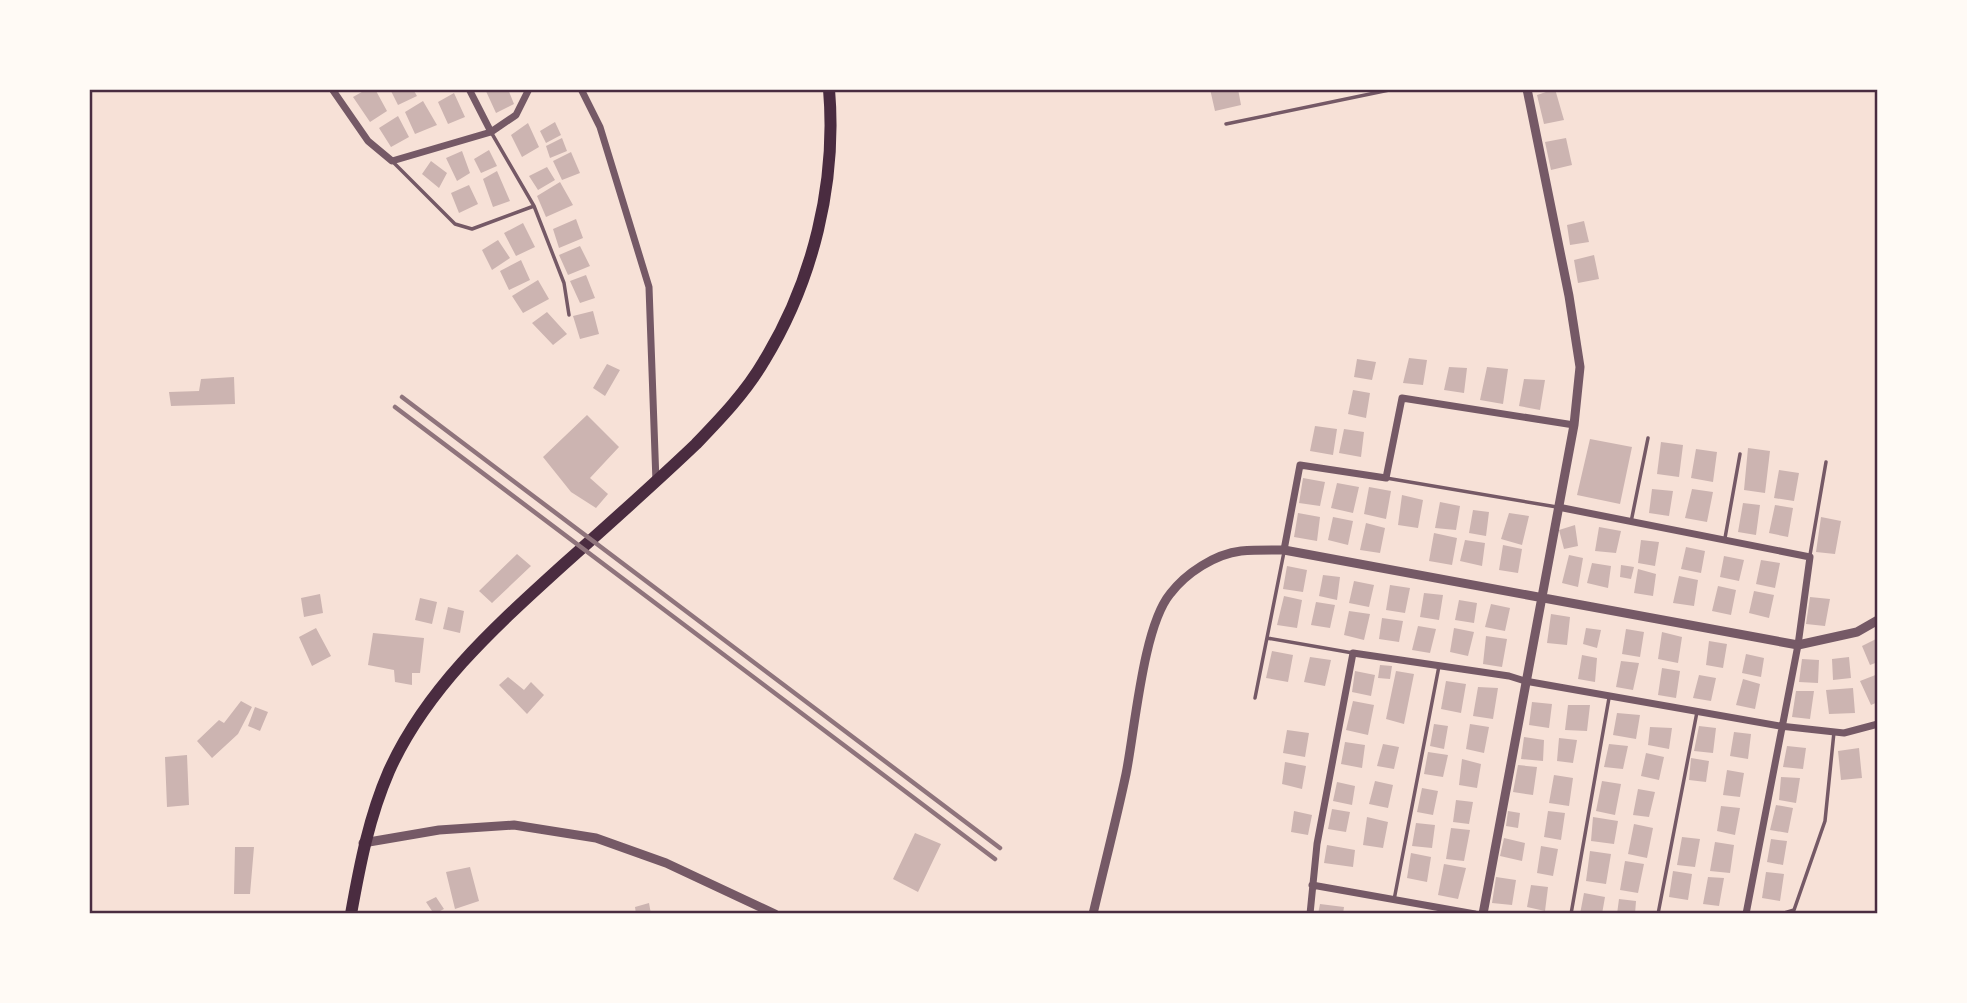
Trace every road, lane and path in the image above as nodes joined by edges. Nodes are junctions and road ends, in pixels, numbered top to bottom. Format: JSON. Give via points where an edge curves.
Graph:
{"nodes":[{"id":1,"x":345,"y":89,"type":"edge"},
{"id":2,"x":469,"y":89,"type":"edge"},
{"id":3,"x":529,"y":89,"type":"edge"},
{"id":4,"x":581,"y":89,"type":"edge"},
{"id":5,"x":829,"y":89,"type":"edge"},
{"id":6,"x":1394,"y":89,"type":"edge"},
{"id":7,"x":1527,"y":89,"type":"edge"},
{"id":8,"x":334,"y":92,"type":"edge"},
{"id":9,"x":1226,"y":124,"type":"dead end"},
{"id":10,"x":491,"y":132,"type":"junction"},
{"id":11,"x":392,"y":161,"type":"junction"},
{"id":12,"x":534,"y":206,"type":"junction"},
{"id":13,"x":569,"y":315,"type":"dead end"},
{"id":14,"x":1574,"y":425,"type":"junction"},
{"id":15,"x":1648,"y":438,"type":"dead end"},
{"id":16,"x":1740,"y":454,"type":"dead end"},
{"id":17,"x":1826,"y":463,"type":"dead end"},
{"id":18,"x":1386,"y":478,"type":"junction"},
{"id":19,"x":656,"y":483,"type":"junction"},
{"id":20,"x":1558,"y":507,"type":"junction"},
{"id":21,"x":1631,"y":522,"type":"junction"},
{"id":22,"x":1725,"y":541,"type":"junction"},
{"id":23,"x":1284,"y":550,"type":"junction"},
{"id":24,"x":1810,"y":557,"type":"junction"},
{"id":25,"x":1541,"y":598,"type":"junction"},
{"id":26,"x":1878,"y":620,"type":"edge"},
{"id":27,"x":1267,"y":638,"type":"junction"},
{"id":28,"x":1798,"y":645,"type":"junction"},
{"id":29,"x":1353,"y":653,"type":"junction"},
{"id":30,"x":1439,"y":666,"type":"junction"},
{"id":31,"x":1525,"y":681,"type":"junction"},
{"id":32,"x":1609,"y":695,"type":"junction"},
{"id":33,"x":1255,"y":698,"type":"dead end"},
{"id":34,"x":1696,"y":712,"type":"junction"},
{"id":35,"x":1878,"y":724,"type":"edge"},
{"id":36,"x":1780,"y":726,"type":"junction"},
{"id":37,"x":1834,"y":732,"type":"junction"},
{"id":38,"x":363,"y":843,"type":"junction"},
{"id":39,"x":1312,"y":885,"type":"junction"},
{"id":40,"x":1394,"y":900,"type":"junction"},
{"id":41,"x":351,"y":914,"type":"edge"},
{"id":42,"x":775,"y":914,"type":"edge"},
{"id":43,"x":1093,"y":914,"type":"edge"},
{"id":44,"x":1310,"y":914,"type":"edge"},
{"id":45,"x":1475,"y":914,"type":"edge"},
{"id":46,"x":1483,"y":914,"type":"edge"},
{"id":47,"x":1570,"y":914,"type":"edge"},
{"id":48,"x":1658,"y":914,"type":"edge"},
{"id":49,"x":1746,"y":914,"type":"edge"},
{"id":50,"x":1782,"y":914,"type":"edge"}],
"edges":[{"from":1,"to":8,"type":"street"},
{"from":2,"to":10,"type":"street"},
{"from":3,"to":10,"type":"street","via":[[516,115]]},
{"from":4,"to":19,"type":"street","via":[[600,127],[649,287]]},
{"from":5,"to":19,"type":"highway","via":[[831,137],[824,202],[793,304],[745,388]]},
{"from":6,"to":9,"type":"lane"},
{"from":7,"to":14,"type":"street","via":[[1580,367]]},
{"from":8,"to":11,"type":"street","via":[[368,141]]},
{"from":10,"to":11,"type":"street"},
{"from":10,"to":12,"type":"lane"},
{"from":11,"to":12,"type":"lane","via":[[455,224],[472,229]]},
{"from":12,"to":13,"type":"lane","via":[[564,283]]},
{"from":14,"to":18,"type":"street","via":[[1402,398]]},
{"from":14,"to":20,"type":"street"},
{"from":15,"to":21,"type":"lane"},
{"from":16,"to":22,"type":"lane"},
{"from":17,"to":24,"type":"lane"},
{"from":18,"to":20,"type":"lane"},
{"from":18,"to":23,"type":"street","via":[[1300,466]]},
{"from":19,"to":38,"type":"highway","via":[[457,666],[430,701],[390,769]]},
{"from":20,"to":21,"type":"street"},
{"from":20,"to":25,"type":"street"},
{"from":21,"to":22,"type":"street"},
{"from":22,"to":24,"type":"street"},
{"from":23,"to":25,"type":"street"},
{"from":23,"to":27,"type":"lane"},
{"from":23,"to":43,"type":"street","via":[[1239,551],[1189,573],[1158,611]]},
{"from":24,"to":28,"type":"street"},
{"from":25,"to":28,"type":"street"},
{"from":25,"to":31,"type":"street"},
{"from":26,"to":28,"type":"street","via":[[1857,632]]},
{"from":27,"to":29,"type":"lane"},
{"from":27,"to":33,"type":"lane"},
{"from":28,"to":36,"type":"street"},
{"from":29,"to":30,"type":"street"},
{"from":29,"to":39,"type":"street"},
{"from":30,"to":31,"type":"street"},
{"from":30,"to":40,"type":"lane"},
{"from":31,"to":32,"type":"street"},
{"from":31,"to":46,"type":"street"},
{"from":32,"to":34,"type":"street"},
{"from":32,"to":47,"type":"lane"},
{"from":34,"to":36,"type":"street"},
{"from":34,"to":48,"type":"lane"},
{"from":35,"to":37,"type":"street"},
{"from":36,"to":37,"type":"street"},
{"from":36,"to":49,"type":"street"},
{"from":37,"to":50,"type":"lane","via":[[1825,821],[1794,910]]},
{"from":38,"to":41,"type":"highway"},
{"from":38,"to":42,"type":"street","via":[[439,830],[514,825],[596,838],[666,863]]},
{"from":39,"to":40,"type":"street"},
{"from":39,"to":44,"type":"street"},
{"from":40,"to":45,"type":"street"}]}
